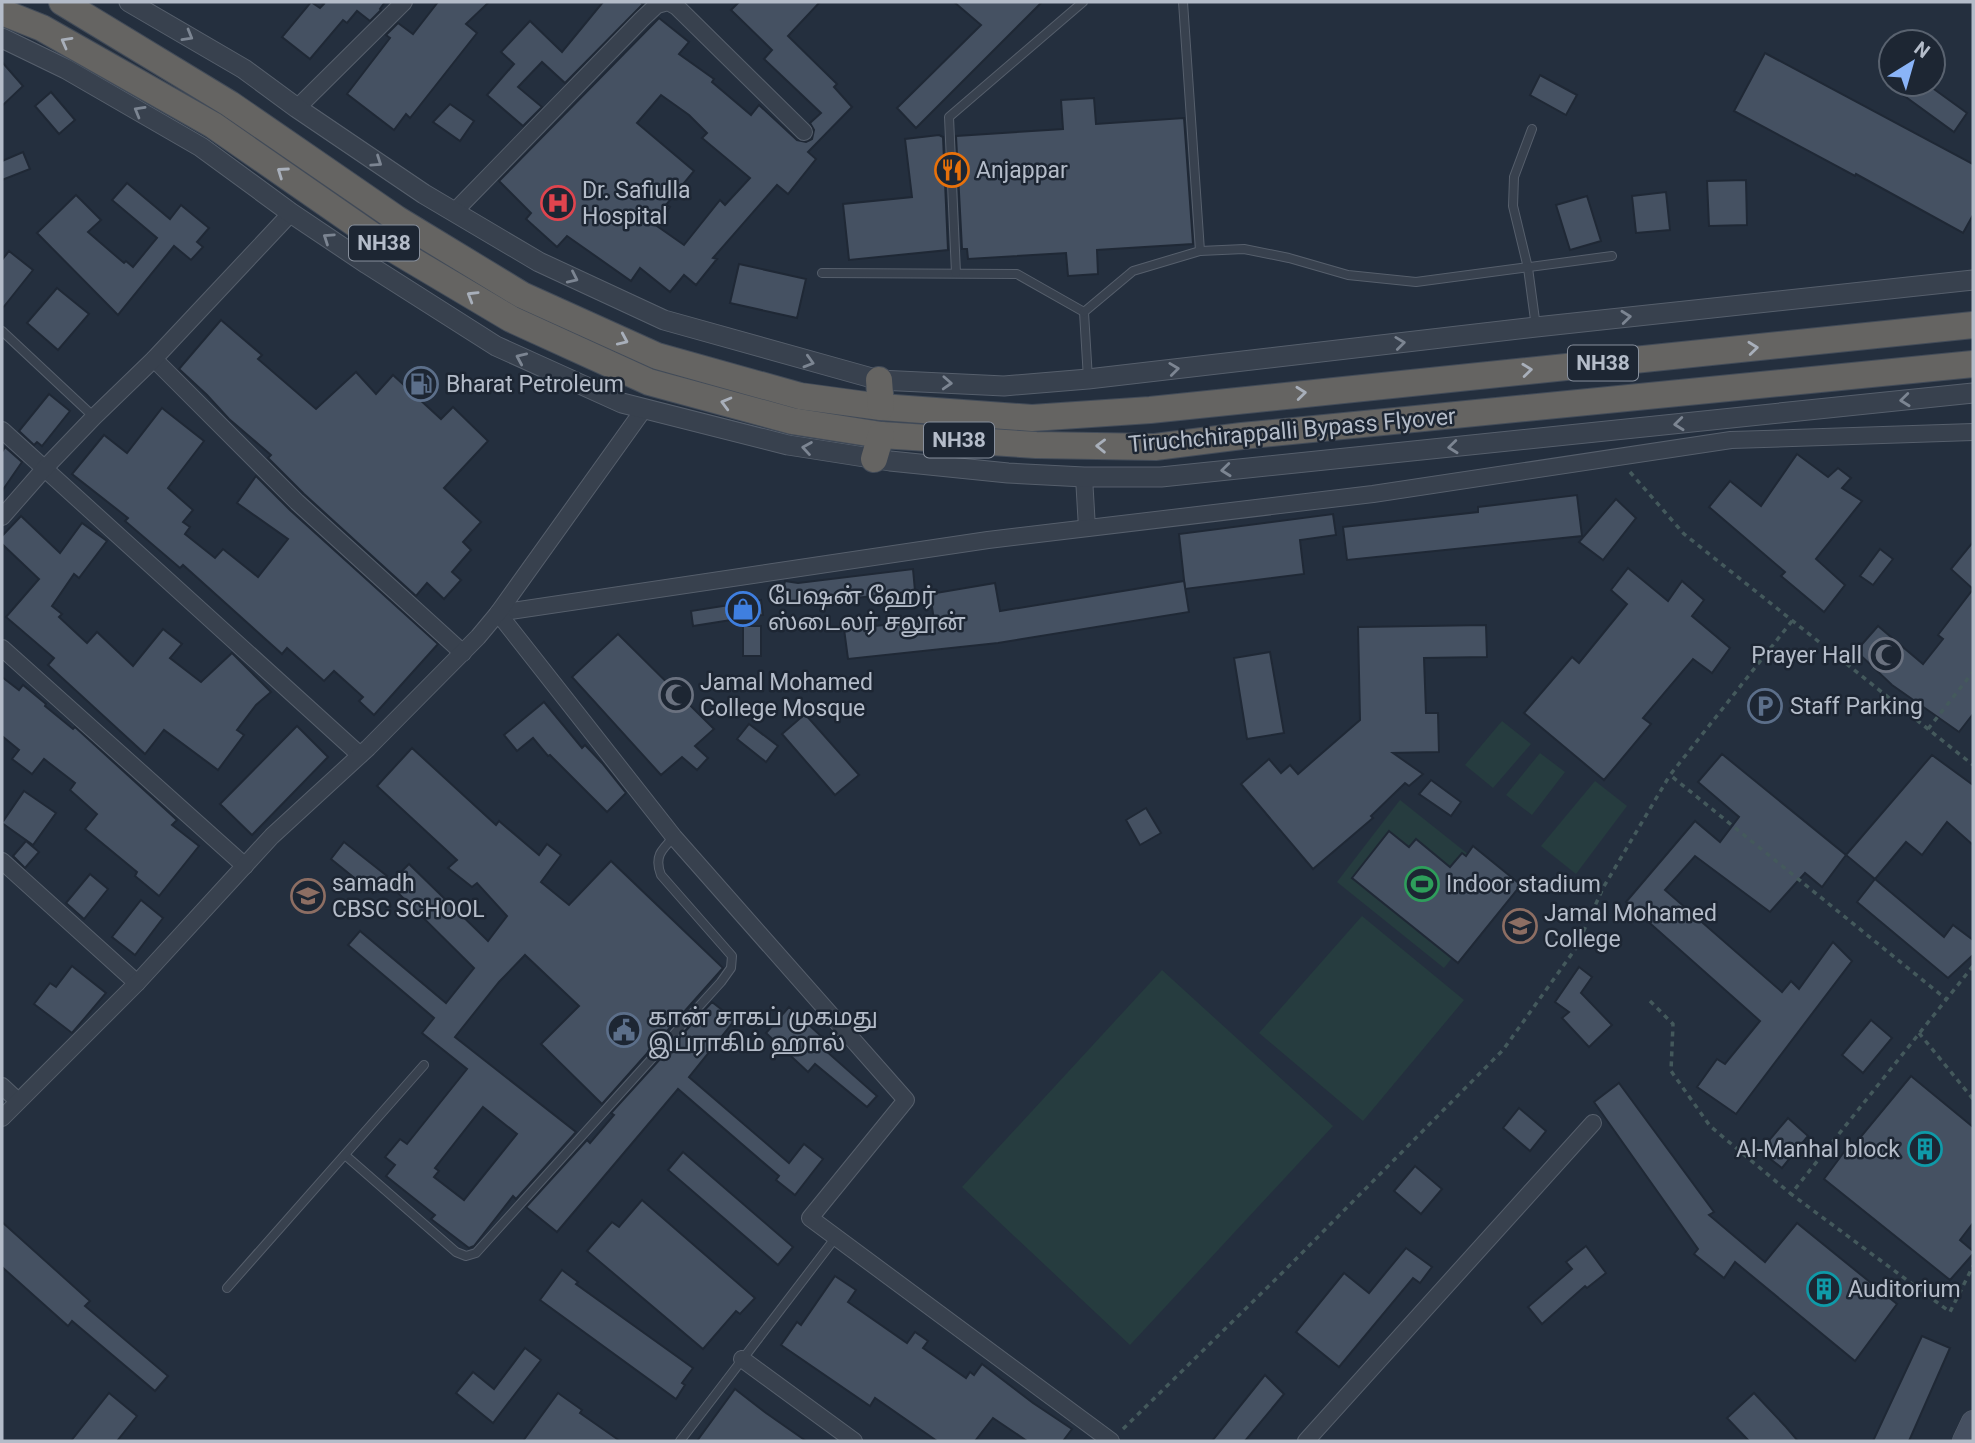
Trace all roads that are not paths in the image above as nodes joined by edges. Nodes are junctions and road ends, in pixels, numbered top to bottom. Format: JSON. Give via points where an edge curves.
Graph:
{"nodes":[{"id":1,"x":62,"y":2,"type":"edge"},
{"id":2,"x":129,"y":2,"type":"edge"},
{"id":3,"x":404,"y":2,"type":"edge"},
{"id":4,"x":1083,"y":2,"type":"edge"},
{"id":5,"x":1183,"y":2,"type":"edge"},
{"id":6,"x":2,"y":12,"type":"edge"},
{"id":7,"x":3,"y":40,"type":"edge"},
{"id":8,"x":297,"y":108,"type":"junction"},
{"id":9,"x":1532,"y":129,"type":"dead end"},
{"id":10,"x":804,"y":132,"type":"dead end"},
{"id":11,"x":455,"y":211,"type":"junction"},
{"id":12,"x":291,"y":213,"type":"junction"},
{"id":13,"x":1200,"y":251,"type":"junction"},
{"id":14,"x":1612,"y":256,"type":"dead end"},
{"id":15,"x":1528,"y":268,"type":"junction"},
{"id":16,"x":822,"y":273,"type":"dead end"},
{"id":17,"x":956,"y":273,"type":"junction"},
{"id":18,"x":1973,"y":280,"type":"edge"},
{"id":19,"x":1084,"y":312,"type":"junction"},
{"id":20,"x":1973,"y":325,"type":"edge"},
{"id":21,"x":1536,"y":327,"type":"junction"},
{"id":22,"x":2,"y":331,"type":"edge"},
{"id":23,"x":154,"y":359,"type":"junction"},
{"id":24,"x":1973,"y":364,"type":"edge"},
{"id":25,"x":1088,"y":379,"type":"junction"},
{"id":26,"x":879,"y":380,"type":"junction"},
{"id":27,"x":1973,"y":393,"type":"edge"},
{"id":28,"x":881,"y":407,"type":"junction"},
{"id":29,"x":644,"y":409,"type":"junction"},
{"id":30,"x":796,"y":409,"type":"junction"},
{"id":31,"x":94,"y":417,"type":"junction"},
{"id":32,"x":2,"y":430,"type":"edge"},
{"id":33,"x":1973,"y":432,"type":"edge"},
{"id":34,"x":877,"y":447,"type":"junction"},
{"id":35,"x":45,"y":468,"type":"junction"},
{"id":36,"x":1084,"y":477,"type":"junction"},
{"id":37,"x":2,"y":517,"type":"edge"},
{"id":38,"x":1087,"y":528,"type":"junction"},
{"id":39,"x":498,"y":613,"type":"junction"},
{"id":40,"x":2,"y":648,"type":"edge"},
{"id":41,"x":463,"y":653,"type":"junction"},
{"id":42,"x":360,"y":755,"type":"junction"},
{"id":43,"x":674,"y":837,"type":"junction"},
{"id":44,"x":2,"y":861,"type":"edge"},
{"id":45,"x":245,"y":866,"type":"junction"},
{"id":46,"x":137,"y":982,"type":"junction"},
{"id":47,"x":424,"y":1065,"type":"dead end"},
{"id":48,"x":2,"y":1086,"type":"edge"},
{"id":49,"x":18,"y":1101,"type":"junction"},
{"id":50,"x":2,"y":1118,"type":"edge"},
{"id":51,"x":1593,"y":1123,"type":"dead end"},
{"id":52,"x":345,"y":1155,"type":"junction"},
{"id":53,"x":836,"y":1237,"type":"junction"},
{"id":54,"x":228,"y":1289,"type":"dead end"},
{"id":55,"x":743,"y":1359,"type":"junction"},
{"id":56,"x":1973,"y":1422,"type":"edge"},
{"id":57,"x":680,"y":1441,"type":"edge"},
{"id":58,"x":854,"y":1441,"type":"edge"},
{"id":59,"x":1112,"y":1441,"type":"edge"},
{"id":60,"x":1306,"y":1441,"type":"edge"},
{"id":61,"x":1964,"y":1441,"type":"edge"}],
"edges":[{"from":1,"to":30,"type":"highway","number":"NH38","one_way":true,"via":[[230,104],[397,219],[522,295],[657,356]]},
{"from":2,"to":8,"type":"street","one_way":true,"via":[[244,69]]},
{"from":3,"to":8,"type":"street"},
{"from":4,"to":17,"type":"lane","via":[[950,117]]},
{"from":5,"to":13,"type":"lane"},
{"from":30,"to":6,"type":"highway","name":"Tiruchchirappalli Bypass Flyover","number":"NH38","one_way":true,"via":[[649,382],[510,319],[383,243],[213,125],[42,28]]},
{"from":12,"to":7,"type":"street","one_way":true,"via":[[201,146],[66,69]]},
{"from":8,"to":11,"type":"street","one_way":true},
{"from":9,"to":15,"type":"lane","via":[[1514,177],[1513,206]]},
{"from":10,"to":11,"type":"street","via":[[668,2],[657,5],[642,19]]},
{"from":11,"to":26,"type":"street","one_way":true,"via":[[539,262],[664,320]]},
{"from":12,"to":23,"type":"street"},
{"from":29,"to":12,"type":"street","one_way":true,"via":[[496,346]]},
{"from":13,"to":15,"type":"lane","via":[[1244,249],[1348,275],[1416,282]]},
{"from":13,"to":19,"type":"lane","via":[[1133,271]]},
{"from":14,"to":15,"type":"lane"},
{"from":15,"to":21,"type":"lane"},
{"from":16,"to":17,"type":"lane"},
{"from":17,"to":19,"type":"lane","via":[[1017,274]]},
{"from":21,"to":18,"type":"street","one_way":true},
{"from":19,"to":25,"type":"lane"},
{"from":28,"to":20,"type":"highway","name":"Tiruchchirappalli Bypass Flyover","number":"NH38","one_way":true,"via":[[1032,418],[1150,410]]},
{"from":25,"to":21,"type":"street","one_way":true},
{"from":22,"to":31,"type":"lane"},
{"from":23,"to":31,"type":"street"},
{"from":23,"to":41,"type":"street","via":[[297,502]]},
{"from":24,"to":34,"type":"highway","name":"Tiruchchirappalli Bypass Flyover","number":"NH38","one_way":true,"via":[[1155,447]]},
{"from":26,"to":25,"type":"street","one_way":true,"via":[[1004,386]]},
{"from":26,"to":28,"type":"highway"},
{"from":27,"to":36,"type":"street","one_way":true,"via":[[1161,477]]},
{"from":28,"to":30,"type":"highway","name":"Tiruchchirappalli Bypass Flyover","number":"NH38"},
{"from":34,"to":29,"type":"street","one_way":true,"via":[[788,445]]},
{"from":29,"to":39,"type":"street"},
{"from":30,"to":34,"type":"highway","name":"Tiruchchirappalli Bypass Flyover","number":"NH38"},
{"from":31,"to":35,"type":"street"},
{"from":32,"to":35,"type":"street"},
{"from":33,"to":38,"type":"street","via":[[1731,440],[1373,494]]},
{"from":34,"to":36,"type":"street","via":[[1008,473]]},
{"from":35,"to":37,"type":"street"},
{"from":35,"to":42,"type":"street"},
{"from":36,"to":38,"type":"street"},
{"from":38,"to":39,"type":"street"},
{"from":39,"to":41,"type":"street"},
{"from":39,"to":43,"type":"street"},
{"from":40,"to":45,"type":"street"},
{"from":41,"to":42,"type":"street"},
{"from":42,"to":45,"type":"street"},
{"from":43,"to":52,"type":"lane","via":[[658,853],[661,875],[732,956],[731,968],[476,1253],[456,1252]]},
{"from":43,"to":53,"type":"street","via":[[906,1100],[810,1217]]},
{"from":44,"to":46,"type":"street"},
{"from":45,"to":46,"type":"street"},
{"from":46,"to":49,"type":"street"},
{"from":47,"to":52,"type":"lane"},
{"from":48,"to":49,"type":"street"},
{"from":49,"to":50,"type":"street"},
{"from":51,"to":60,"type":"street"},
{"from":52,"to":54,"type":"lane"},
{"from":53,"to":55,"type":"lane"},
{"from":53,"to":59,"type":"street"},
{"from":55,"to":57,"type":"lane"},
{"from":55,"to":58,"type":"street"},
{"from":56,"to":61,"type":"main road"}]}
